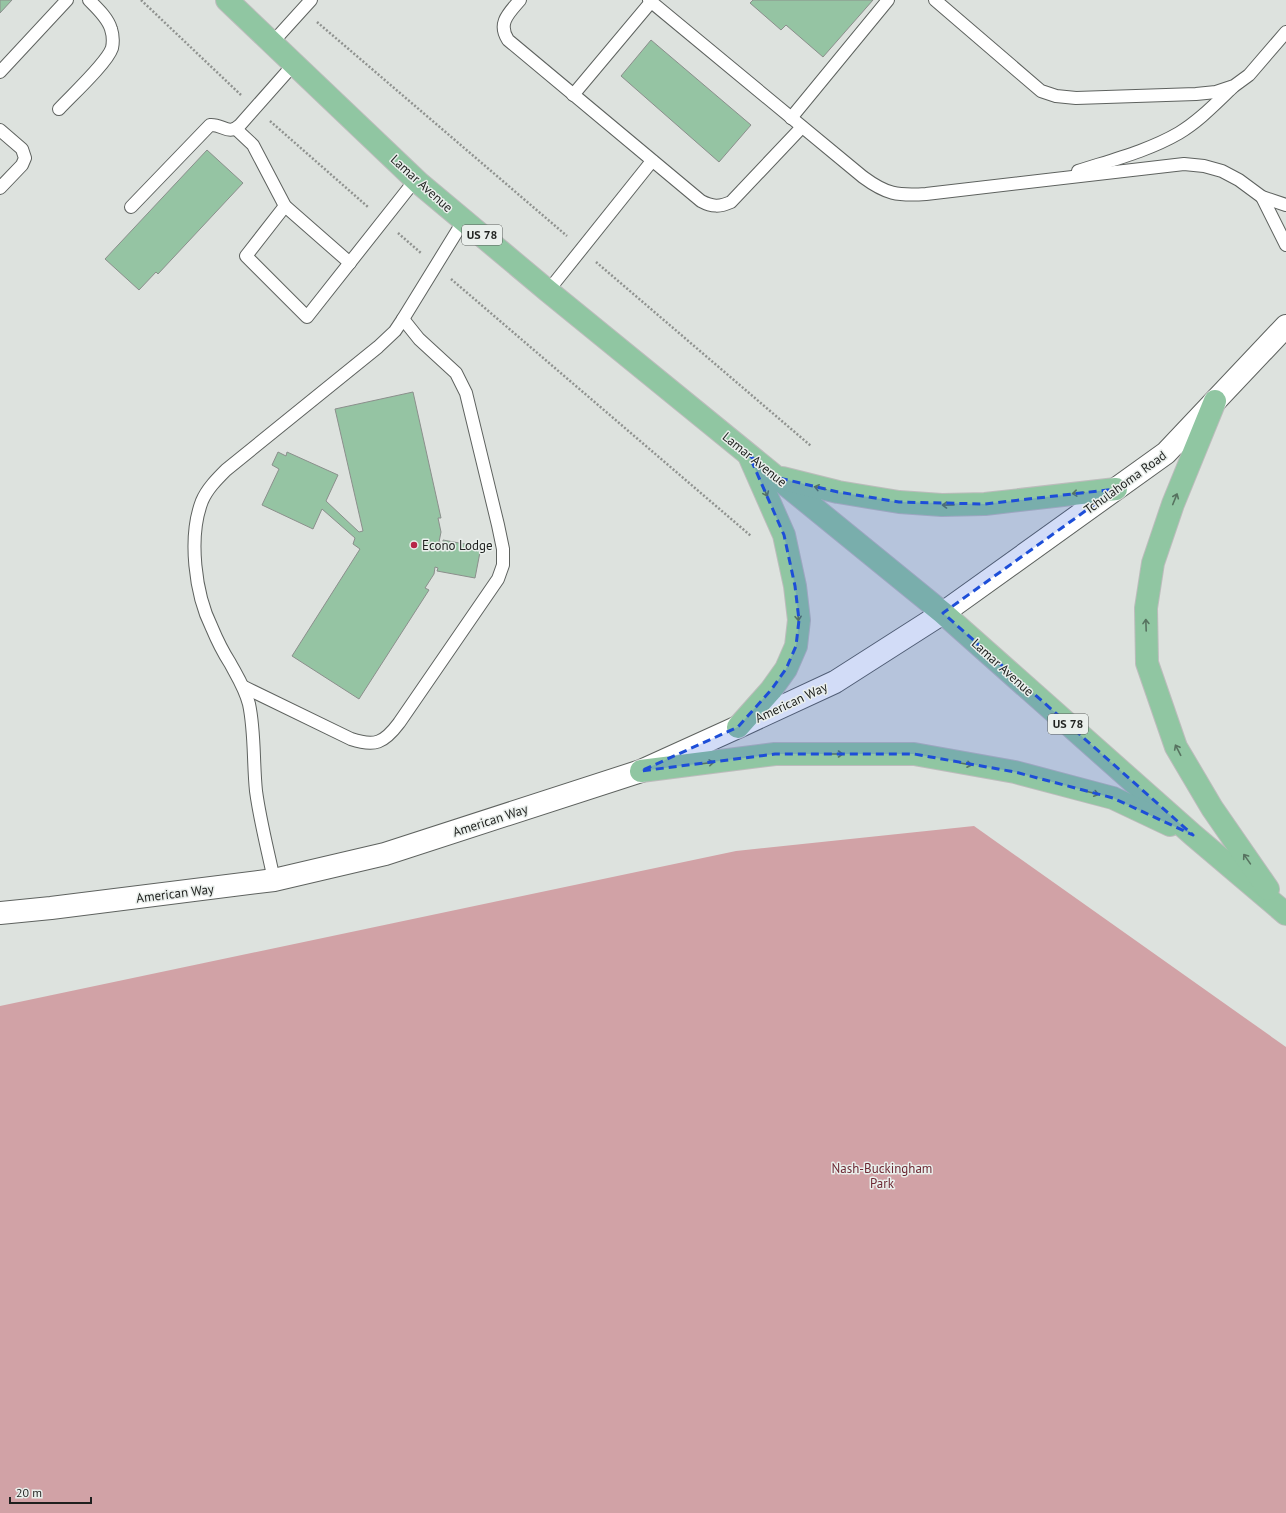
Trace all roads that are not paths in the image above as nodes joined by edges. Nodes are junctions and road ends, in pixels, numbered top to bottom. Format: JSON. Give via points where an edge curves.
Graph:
{"nodes":[{"id":1,"x":67,"y":0,"type":"edge"},
{"id":2,"x":89,"y":0,"type":"edge"},
{"id":3,"x":227,"y":0,"type":"edge"},
{"id":4,"x":312,"y":0,"type":"edge"},
{"id":5,"x":520,"y":0,"type":"edge"},
{"id":6,"x":888,"y":0,"type":"edge"},
{"id":7,"x":935,"y":0,"type":"edge"},
{"id":8,"x":650,"y":1,"type":"edge"},
{"id":9,"x":1286,"y":32,"type":"edge"},
{"id":10,"x":272,"y":43,"type":"junction"},
{"id":11,"x":294,"y":64,"type":"junction"},
{"id":12,"x":0,"y":72,"type":"edge"},
{"id":13,"x":1234,"y":86,"type":"junction"},
{"id":14,"x":573,"y":94,"type":"junction"},
{"id":15,"x":59,"y":109,"type":"dead end"},
{"id":16,"x":792,"y":118,"type":"junction"},
{"id":17,"x":802,"y":127,"type":"junction"},
{"id":18,"x":236,"y":129,"type":"junction"},
{"id":19,"x":0,"y":130,"type":"edge"},
{"id":20,"x":652,"y":161,"type":"junction"},
{"id":21,"x":416,"y":179,"type":"junction"},
{"id":22,"x":1054,"y":179,"type":"junction"},
{"id":23,"x":2,"y":181,"type":"edge"},
{"id":24,"x":1262,"y":197,"type":"junction"},
{"id":25,"x":1286,"y":205,"type":"edge"},
{"id":26,"x":285,"y":206,"type":"junction"},
{"id":27,"x":131,"y":207,"type":"dead end"},
{"id":28,"x":464,"y":220,"type":"junction"},
{"id":29,"x":1286,"y":245,"type":"edge"},
{"id":30,"x":350,"y":263,"type":"junction"},
{"id":31,"x":548,"y":291,"type":"junction"},
{"id":32,"x":403,"y":320,"type":"junction"},
{"id":33,"x":1286,"y":326,"type":"edge"},
{"id":34,"x":1215,"y":401,"type":"junction"},
{"id":35,"x":749,"y":455,"type":"junction"},
{"id":36,"x":775,"y":476,"type":"junction"},
{"id":37,"x":1116,"y":489,"type":"junction"},
{"id":38,"x":943,"y":613,"type":"junction"},
{"id":39,"x":244,"y":687,"type":"junction"},
{"id":40,"x":738,"y":727,"type":"junction"},
{"id":41,"x":641,"y":771,"type":"junction"},
{"id":42,"x":1193,"y":835,"type":"junction"},
{"id":43,"x":274,"y":880,"type":"junction"},
{"id":44,"x":0,"y":913,"type":"edge"},
{"id":45,"x":1286,"y":914,"type":"edge"}],
"edges":[{"from":1,"to":12,"type":"lane"},
{"from":2,"to":15,"type":"lane","via":[[111,29],[112,48],[106,59]]},
{"from":3,"to":10,"type":"highway","name":"Lamar Avenue","number":"US 78"},
{"from":4,"to":10,"type":"lane"},
{"from":5,"to":14,"type":"lane","via":[[506,17],[505,36]]},
{"from":6,"to":16,"type":"lane"},
{"from":7,"to":13,"type":"lane","via":[[1026,80],[1041,91],[1056,96],[1076,98],[1196,94],[1216,92]]},
{"from":8,"to":14,"type":"lane"},
{"from":8,"to":16,"type":"lane"},
{"from":9,"to":13,"type":"lane","via":[[1249,75]]},
{"from":10,"to":11,"type":"highway","name":"Lamar Avenue","number":"US 78"},
{"from":11,"to":18,"type":"lane"},
{"from":11,"to":21,"type":"highway","name":"Lamar Avenue","number":"US 78"},
{"from":13,"to":22,"type":"lane","via":[[1178,134],[1139,151]]},
{"from":14,"to":20,"type":"lane"},
{"from":16,"to":17,"type":"lane"},
{"from":17,"to":20,"type":"lane","via":[[736,198],[719,206],[701,201]]},
{"from":17,"to":22,"type":"lane","via":[[878,188],[894,194],[926,194]]},
{"from":18,"to":26,"type":"lane","via":[[253,145]]},
{"from":18,"to":27,"type":"lane","via":[[228,130],[210,125]]},
{"from":19,"to":23,"type":"lane","via":[[22,149],[25,155],[22,165]]},
{"from":20,"to":31,"type":"lane"},
{"from":21,"to":28,"type":"highway","name":"Lamar Avenue","number":"US 78"},
{"from":21,"to":30,"type":"lane"},
{"from":22,"to":24,"type":"lane","via":[[1184,164],[1222,171]]},
{"from":24,"to":25,"type":"lane"},
{"from":24,"to":29,"type":"lane"},
{"from":26,"to":30,"type":"lane"},
{"from":26,"to":30,"type":"lane","via":[[246,256],[307,317]]},
{"from":28,"to":31,"type":"highway","name":"Lamar Avenue","number":"US 78"},
{"from":28,"to":32,"type":"lane"},
{"from":31,"to":35,"type":"highway","name":"Lamar Avenue","number":"US 78"},
{"from":32,"to":39,"type":"lane","via":[[383,343],[226,470],[202,500],[195,550],[201,600],[211,626]]},
{"from":32,"to":39,"type":"lane","via":[[419,339],[456,373],[466,393],[503,549],[503,565],[498,579],[399,723],[383,740],[362,743]]},
{"from":33,"to":34,"type":"main road","name":"Tchulahoma Road"},
{"from":34,"to":37,"type":"main road","name":"Tchulahoma Road","via":[[1166,453]]},
{"from":45,"to":34,"type":"highway","one_way":true,"via":[[1212,808],[1176,747],[1147,663],[1146,608],[1153,563],[1173,504]]},
{"from":35,"to":36,"type":"highway","name":"Lamar Avenue","number":"US 78"},
{"from":35,"to":40,"type":"highway","one_way":true,"via":[[784,535],[799,620],[796,646],[786,669]]},
{"from":37,"to":36,"type":"highway","one_way":true,"via":[[985,504],[942,505],[899,502],[838,492]]},
{"from":36,"to":38,"type":"highway","name":"Lamar Avenue","number":"US 78"},
{"from":37,"to":38,"type":"main road","name":"Tchulahoma Road"},
{"from":38,"to":40,"type":"main road","name":"American Way","via":[[835,682]]},
{"from":38,"to":42,"type":"highway","name":"Lamar Avenue","number":"US 78"},
{"from":39,"to":43,"type":"lane","via":[[250,712],[256,792]]},
{"from":40,"to":41,"type":"main road","name":"American Way"},
{"from":41,"to":42,"type":"highway","one_way":true,"via":[[775,754],[914,754],[1015,772],[1113,798]]},
{"from":41,"to":43,"type":"main road","name":"American Way","via":[[385,854]]},
{"from":42,"to":45,"type":"highway","name":"Lamar Avenue","number":"US 78"},
{"from":43,"to":44,"type":"main road","name":"American Way"}]}
